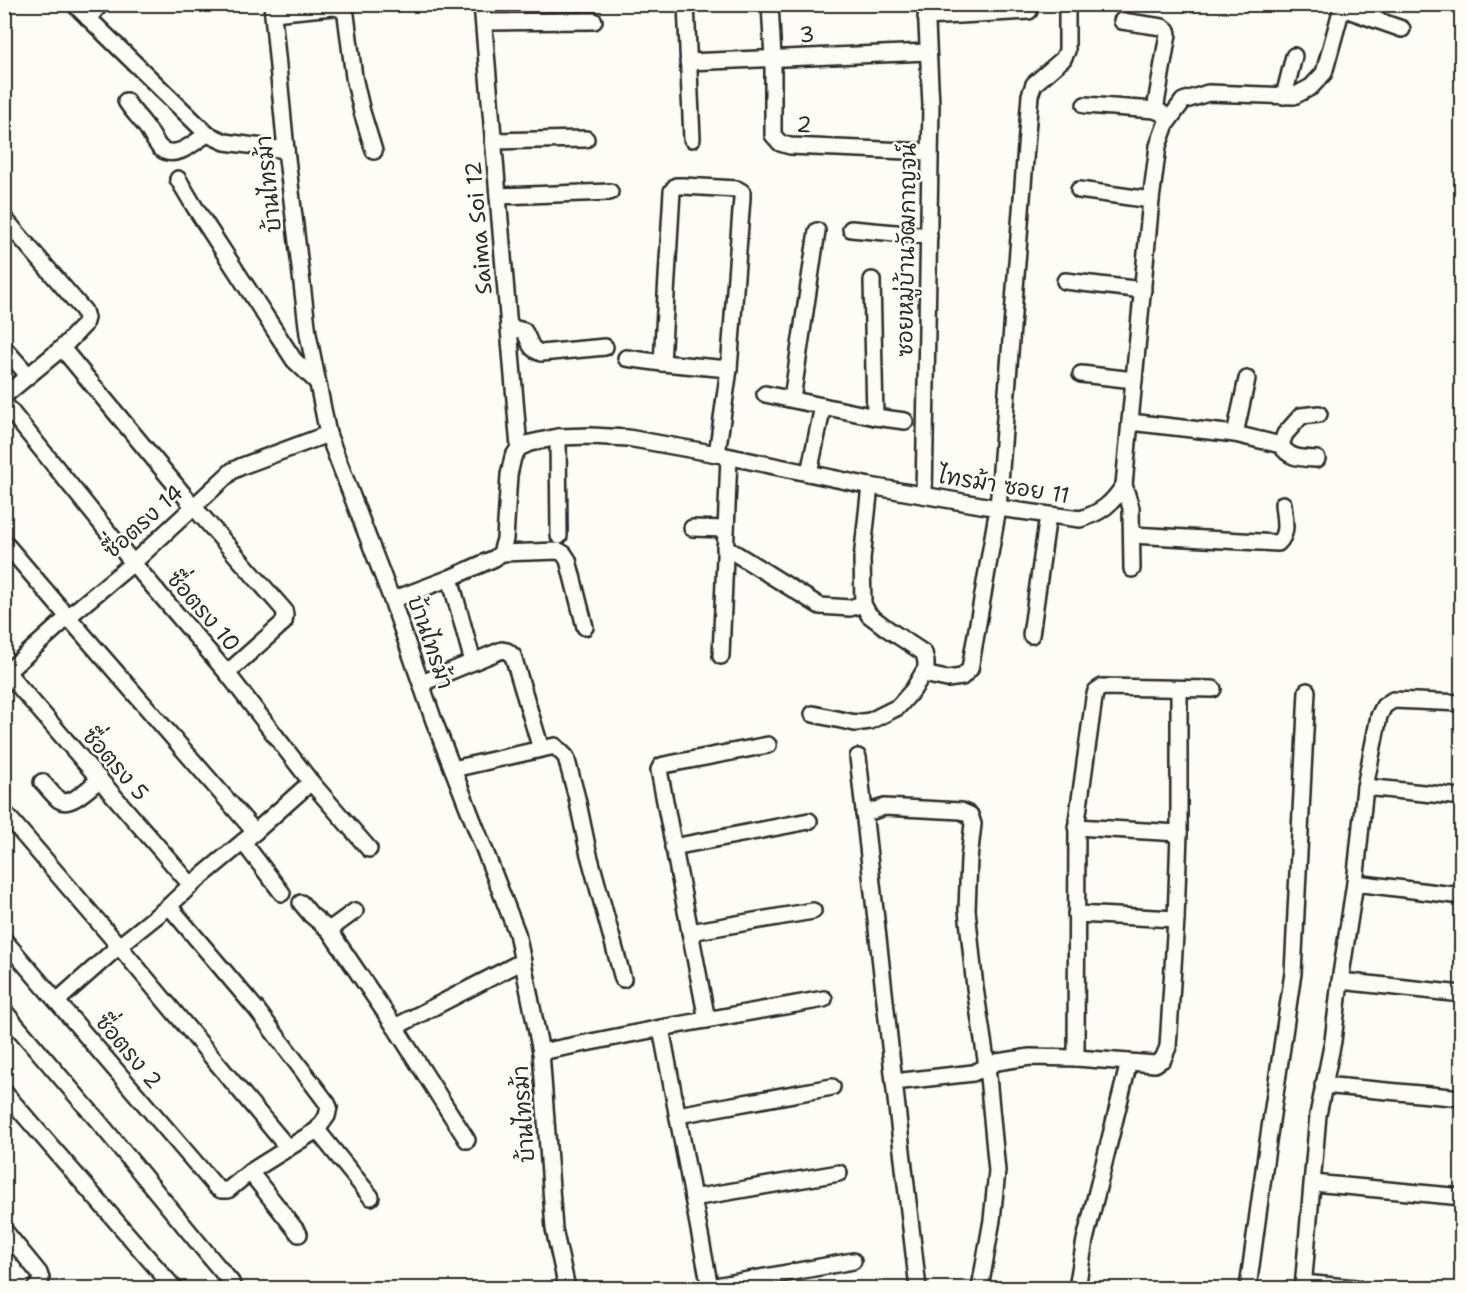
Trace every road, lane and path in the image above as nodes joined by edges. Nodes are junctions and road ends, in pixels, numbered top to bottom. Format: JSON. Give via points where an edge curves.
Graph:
{"nodes":[{"id":1,"x":74,"y":4,"type":"edge"},
{"id":2,"x":101,"y":4,"type":"edge"},
{"id":3,"x":482,"y":4,"type":"edge"},
{"id":4,"x":686,"y":4,"type":"edge"},
{"id":5,"x":770,"y":4,"type":"edge"},
{"id":6,"x":1067,"y":4,"type":"edge"},
{"id":7,"x":1342,"y":6,"type":"edge"},
{"id":8,"x":273,"y":9,"type":"edge"},
{"id":9,"x":926,"y":11,"type":"edge"},
{"id":10,"x":1029,"y":11,"type":"dead end"},
{"id":11,"x":88,"y":18,"type":"junction"},
{"id":12,"x":594,"y":21,"type":"dead end"},
{"id":13,"x":1122,"y":21,"type":"dead end"},
{"id":14,"x":483,"y":22,"type":"junction"},
{"id":15,"x":1402,"y":29,"type":"dead end"},
{"id":16,"x":928,"y":52,"type":"junction"},
{"id":17,"x":1294,"y":56,"type":"dead end"},
{"id":18,"x":773,"y":58,"type":"junction"},
{"id":19,"x":688,"y":62,"type":"junction"},
{"id":20,"x":1284,"y":96,"type":"junction"},
{"id":21,"x":126,"y":101,"type":"dead end"},
{"id":22,"x":1085,"y":105,"type":"dead end"},
{"id":23,"x":1155,"y":110,"type":"junction"},
{"id":24,"x":1172,"y":116,"type":"junction"},
{"id":25,"x":207,"y":134,"type":"junction"},
{"id":26,"x":692,"y":139,"type":"dead end"},
{"id":27,"x":586,"y":140,"type":"dead end"},
{"id":28,"x":494,"y":141,"type":"junction"},
{"id":29,"x":286,"y":150,"type":"junction"},
{"id":30,"x":374,"y":151,"type":"dead end"},
{"id":31,"x":930,"y":152,"type":"junction"},
{"id":32,"x":178,"y":179,"type":"dead end"},
{"id":33,"x":1079,"y":190,"type":"dead end"},
{"id":34,"x":610,"y":192,"type":"dead end"},
{"id":35,"x":498,"y":196,"type":"junction"},
{"id":36,"x":1151,"y":200,"type":"junction"},
{"id":37,"x":5,"y":220,"type":"edge"},
{"id":38,"x":851,"y":229,"type":"dead end"},
{"id":39,"x":818,"y":231,"type":"dead end"},
{"id":40,"x":929,"y":236,"type":"junction"},
{"id":41,"x":872,"y":280,"type":"dead end"},
{"id":42,"x":1065,"y":281,"type":"dead end"},
{"id":43,"x":1143,"y":290,"type":"junction"},
{"id":44,"x":509,"y":327,"type":"junction"},
{"id":45,"x":605,"y":347,"type":"dead end"},
{"id":46,"x":4,"y":348,"type":"edge"},
{"id":47,"x":62,"y":348,"type":"junction"},
{"id":48,"x":627,"y":358,"type":"dead end"},
{"id":49,"x":662,"y":363,"type":"junction"},
{"id":50,"x":729,"y":369,"type":"junction"},
{"id":51,"x":1082,"y":374,"type":"dead end"},
{"id":52,"x":28,"y":375,"type":"junction"},
{"id":53,"x":1247,"y":379,"type":"dead end"},
{"id":54,"x":1134,"y":380,"type":"junction"},
{"id":55,"x":317,"y":382,"type":"junction"},
{"id":56,"x":765,"y":394,"type":"dead end"},
{"id":57,"x":4,"y":396,"type":"edge"},
{"id":58,"x":792,"y":399,"type":"junction"},
{"id":59,"x":4,"y":403,"type":"edge"},
{"id":60,"x":823,"y":406,"type":"junction"},
{"id":61,"x":1319,"y":414,"type":"dead end"},
{"id":62,"x":876,"y":417,"type":"junction"},
{"id":63,"x":905,"y":421,"type":"dead end"},
{"id":64,"x":1131,"y":422,"type":"junction"},
{"id":65,"x":328,"y":434,"type":"junction"},
{"id":66,"x":1235,"y":434,"type":"junction"},
{"id":67,"x":558,"y":437,"type":"junction"},
{"id":68,"x":1281,"y":445,"type":"junction"},
{"id":69,"x":519,"y":448,"type":"junction"},
{"id":70,"x":723,"y":455,"type":"junction"},
{"id":71,"x":1317,"y":459,"type":"dead end"},
{"id":72,"x":809,"y":473,"type":"junction"},
{"id":73,"x":1124,"y":485,"type":"junction"},
{"id":74,"x":870,"y":486,"type":"junction"},
{"id":75,"x":924,"y":495,"type":"junction"},
{"id":76,"x":1283,"y":504,"type":"dead end"},
{"id":77,"x":193,"y":506,"type":"junction"},
{"id":78,"x":998,"y":508,"type":"junction"},
{"id":79,"x":1048,"y":515,"type":"junction"},
{"id":80,"x":692,"y":528,"type":"dead end"},
{"id":81,"x":726,"y":529,"type":"junction"},
{"id":82,"x":1132,"y":535,"type":"junction"},
{"id":83,"x":559,"y":536,"type":"dead end"},
{"id":84,"x":4,"y":542,"type":"edge"},
{"id":85,"x":725,"y":547,"type":"junction"},
{"id":86,"x":501,"y":553,"type":"junction"},
{"id":87,"x":133,"y":562,"type":"junction"},
{"id":88,"x":1132,"y":569,"type":"dead end"},
{"id":89,"x":450,"y":578,"type":"junction"},
{"id":90,"x":392,"y":600,"type":"junction"},
{"id":91,"x":862,"y":604,"type":"junction"},
{"id":92,"x":68,"y":617,"type":"junction"},
{"id":93,"x":585,"y":627,"type":"dead end"},
{"id":94,"x":1031,"y":635,"type":"dead end"},
{"id":95,"x":721,"y":656,"type":"dead end"},
{"id":96,"x":473,"y":662,"type":"junction"},
{"id":97,"x":6,"y":670,"type":"edge"},
{"id":98,"x":227,"y":673,"type":"junction"},
{"id":99,"x":923,"y":674,"type":"junction"},
{"id":100,"x":422,"y":683,"type":"junction"},
{"id":101,"x":1179,"y":689,"type":"junction"},
{"id":102,"x":1214,"y":689,"type":"dead end"},
{"id":103,"x":1307,"y":691,"type":"dead end"},
{"id":104,"x":1461,"y":703,"type":"edge"},
{"id":105,"x":813,"y":714,"type":"dead end"},
{"id":106,"x":768,"y":745,"type":"dead end"},
{"id":107,"x":541,"y":749,"type":"junction"},
{"id":108,"x":858,"y":757,"type":"dead end"},
{"id":109,"x":453,"y":769,"type":"junction"},
{"id":110,"x":100,"y":779,"type":"junction"},
{"id":111,"x":42,"y":782,"type":"dead end"},
{"id":112,"x":312,"y":782,"type":"junction"},
{"id":113,"x":1365,"y":787,"type":"junction"},
{"id":114,"x":1461,"y":797,"type":"edge"},
{"id":115,"x":4,"y":812,"type":"edge"},
{"id":116,"x":864,"y":814,"type":"junction"},
{"id":117,"x":809,"y":821,"type":"dead end"},
{"id":118,"x":1077,"y":827,"type":"junction"},
{"id":119,"x":1179,"y":833,"type":"junction"},
{"id":120,"x":249,"y":837,"type":"junction"},
{"id":121,"x":673,"y":847,"type":"junction"},
{"id":122,"x":369,"y":849,"type":"dead end"},
{"id":123,"x":1355,"y":884,"type":"junction"},
{"id":124,"x":191,"y":885,"type":"junction"},
{"id":125,"x":282,"y":893,"type":"dead end"},
{"id":126,"x":1461,"y":896,"type":"edge"},
{"id":127,"x":301,"y":903,"type":"dead end"},
{"id":128,"x":169,"y":906,"type":"junction"},
{"id":129,"x":355,"y":911,"type":"dead end"},
{"id":130,"x":813,"y":911,"type":"dead end"},
{"id":131,"x":1076,"y":914,"type":"junction"},
{"id":132,"x":1176,"y":919,"type":"junction"},
{"id":133,"x":329,"y":930,"type":"junction"},
{"id":134,"x":690,"y":932,"type":"junction"},
{"id":135,"x":4,"y":940,"type":"edge"},
{"id":136,"x":119,"y":946,"type":"junction"},
{"id":137,"x":523,"y":961,"type":"junction"},
{"id":138,"x":623,"y":979,"type":"dead end"},
{"id":139,"x":1340,"y":981,"type":"junction"},
{"id":140,"x":1461,"y":994,"type":"edge"},
{"id":141,"x":824,"y":999,"type":"dead end"},
{"id":142,"x":57,"y":1001,"type":"junction"},
{"id":143,"x":4,"y":1011,"type":"edge"},
{"id":144,"x":707,"y":1020,"type":"junction"},
{"id":145,"x":395,"y":1027,"type":"junction"},
{"id":146,"x":661,"y":1028,"type":"junction"},
{"id":147,"x":542,"y":1052,"type":"junction"},
{"id":148,"x":1077,"y":1058,"type":"junction"},
{"id":149,"x":1129,"y":1062,"type":"junction"},
{"id":150,"x":987,"y":1066,"type":"junction"},
{"id":151,"x":894,"y":1082,"type":"junction"},
{"id":152,"x":1323,"y":1084,"type":"junction"},
{"id":153,"x":832,"y":1087,"type":"dead end"},
{"id":154,"x":4,"y":1092,"type":"edge"},
{"id":155,"x":1461,"y":1098,"type":"edge"},
{"id":156,"x":678,"y":1115,"type":"junction"},
{"id":157,"x":317,"y":1130,"type":"junction"},
{"id":158,"x":467,"y":1140,"type":"dead end"},
{"id":159,"x":288,"y":1148,"type":"junction"},
{"id":160,"x":250,"y":1172,"type":"junction"},
{"id":161,"x":840,"y":1173,"type":"dead end"},
{"id":162,"x":1313,"y":1183,"type":"junction"},
{"id":163,"x":371,"y":1197,"type":"dead end"},
{"id":164,"x":1461,"y":1197,"type":"edge"},
{"id":165,"x":693,"y":1198,"type":"junction"},
{"id":166,"x":4,"y":1230,"type":"edge"},
{"id":167,"x":299,"y":1234,"type":"dead end"},
{"id":168,"x":853,"y":1261,"type":"dead end"},
{"id":169,"x":1303,"y":1286,"type":"edge"},
{"id":170,"x":35,"y":1288,"type":"edge"},
{"id":171,"x":174,"y":1288,"type":"edge"},
{"id":172,"x":233,"y":1288,"type":"edge"},
{"id":173,"x":567,"y":1288,"type":"edge"},
{"id":174,"x":710,"y":1288,"type":"edge"},
{"id":175,"x":918,"y":1288,"type":"edge"},
{"id":176,"x":980,"y":1288,"type":"edge"},
{"id":177,"x":1077,"y":1288,"type":"edge"},
{"id":178,"x":1248,"y":1288,"type":"edge"},
{"id":179,"x":1356,"y":1288,"type":"edge"}],
"edges":[{"from":1,"to":11,"type":"street"},
{"from":2,"to":11,"type":"street"},
{"from":3,"to":14,"type":"street","name":"Saima Soi 12"},
{"from":4,"to":19,"type":"street"},
{"from":5,"to":18,"type":"street","name":"2"},
{"from":6,"to":78,"type":"street","via":[[1067,51],[1034,84],[1029,95]]},
{"from":7,"to":15,"type":"street"},
{"from":7,"to":20,"type":"street","via":[[1324,73],[1311,87],[1294,96]]},
{"from":8,"to":29,"type":"street","name":"บ้านไทรม้า"},
{"from":8,"to":30,"type":"street","via":[[342,9],[357,94]]},
{"from":9,"to":10,"type":"street"},
{"from":9,"to":16,"type":"street","name":"ซอยหมู่บ้านวัฒกาญจน์"},
{"from":11,"to":25,"type":"street"},
{"from":12,"to":14,"type":"street"},
{"from":13,"to":23,"type":"street","via":[[1167,30]]},
{"from":14,"to":28,"type":"street","name":"Saima Soi 12"},
{"from":16,"to":18,"type":"street","name":"3"},
{"from":16,"to":31,"type":"street","name":"ซอยหมู่บ้านวัฒกาญจน์"},
{"from":17,"to":20,"type":"street"},
{"from":18,"to":19,"type":"street","name":"3"},
{"from":18,"to":31,"type":"street","name":"2","via":[[773,135],[780,143]]},
{"from":19,"to":26,"type":"street"},
{"from":20,"to":24,"type":"street","via":[[1208,93],[1183,101]]},
{"from":21,"to":25,"type":"street","via":[[161,148],[170,153]]},
{"from":22,"to":23,"type":"street"},
{"from":23,"to":24,"type":"street"},
{"from":24,"to":36,"type":"street","via":[[1158,146]]},
{"from":25,"to":29,"type":"street","via":[[225,142]]},
{"from":27,"to":28,"type":"street"},
{"from":28,"to":35,"type":"street","name":"Saima Soi 12"},
{"from":29,"to":55,"type":"street","name":"บ้านไทรม้า"},
{"from":31,"to":40,"type":"street","name":"ซอยหมู่บ้านวัฒกาญจน์"},
{"from":32,"to":55,"type":"street","via":[[294,360]]},
{"from":33,"to":36,"type":"street"},
{"from":34,"to":35,"type":"street"},
{"from":35,"to":44,"type":"street","name":"Saima Soi 12"},
{"from":36,"to":43,"type":"street"},
{"from":37,"to":47,"type":"street","via":[[84,311],[84,325]]},
{"from":38,"to":40,"type":"street"},
{"from":39,"to":58,"type":"street"},
{"from":40,"to":75,"type":"street","name":"ซอยหมู่บ้านวัฒกาญจน์"},
{"from":41,"to":62,"type":"street"},
{"from":42,"to":43,"type":"street"},
{"from":43,"to":54,"type":"street"},
{"from":44,"to":45,"type":"street","via":[[524,331],[531,346],[541,353]]},
{"from":44,"to":69,"type":"street","name":"Saima Soi 12"},
{"from":46,"to":52,"type":"street"},
{"from":47,"to":52,"type":"street"},
{"from":47,"to":77,"type":"street"},
{"from":48,"to":49,"type":"street"},
{"from":49,"to":50,"type":"street"},
{"from":49,"to":50,"type":"street","via":[[672,191],[676,186],[737,189],[742,198]]},
{"from":50,"to":70,"type":"street"},
{"from":51,"to":54,"type":"street"},
{"from":52,"to":57,"type":"street"},
{"from":53,"to":66,"type":"street"},
{"from":54,"to":64,"type":"street"},
{"from":55,"to":65,"type":"street","name":"บ้านไทรม้า"},
{"from":56,"to":58,"type":"street"},
{"from":58,"to":60,"type":"street"},
{"from":59,"to":87,"type":"street","name":"ซื่อตรง 10"},
{"from":60,"to":62,"type":"street"},
{"from":60,"to":72,"type":"street"},
{"from":61,"to":68,"type":"street","via":[[1301,416]]},
{"from":62,"to":63,"type":"street"},
{"from":64,"to":66,"type":"street"},
{"from":64,"to":73,"type":"street"},
{"from":65,"to":77,"type":"street","name":"ซื่อตรง 14","via":[[232,471]]},
{"from":65,"to":90,"type":"street","name":"บ้านไทรม้า"},
{"from":66,"to":68,"type":"street"},
{"from":67,"to":69,"type":"street","name":"ไทรม้า ซอย 11"},
{"from":67,"to":70,"type":"street","name":"ไทรม้า ซอย 11","via":[[628,438]]},
{"from":67,"to":83,"type":"street"},
{"from":68,"to":71,"type":"street","via":[[1293,457]]},
{"from":69,"to":86,"type":"street","via":[[509,475]]},
{"from":70,"to":72,"type":"street","name":"ไทรม้า ซอย 11"},
{"from":70,"to":81,"type":"street"},
{"from":72,"to":74,"type":"street","name":"ไทรม้า ซอย 11"},
{"from":73,"to":79,"type":"street","name":"ไทรม้า ซอย 11","via":[[1094,515],[1080,519]]},
{"from":73,"to":82,"type":"street","via":[[1131,508]]},
{"from":74,"to":75,"type":"street","name":"ไทรม้า ซอย 11"},
{"from":74,"to":91,"type":"street","via":[[862,559]]},
{"from":75,"to":78,"type":"street","name":"ไทรม้า ซอย 11"},
{"from":76,"to":82,"type":"street","via":[[1285,531],[1278,543]]},
{"from":77,"to":87,"type":"street","name":"ซื่อตรง 14"},
{"from":77,"to":98,"type":"street","via":[[284,610],[284,622]]},
{"from":78,"to":79,"type":"street","name":"ไทรม้า ซอย 11"},
{"from":78,"to":99,"type":"street","via":[[970,669],[962,677],[947,679]]},
{"from":79,"to":94,"type":"street"},
{"from":80,"to":81,"type":"street"},
{"from":81,"to":85,"type":"street"},
{"from":82,"to":88,"type":"street"},
{"from":84,"to":92,"type":"street"},
{"from":85,"to":91,"type":"street","via":[[820,606],[850,608]]},
{"from":85,"to":95,"type":"street"},
{"from":86,"to":89,"type":"street"},
{"from":86,"to":93,"type":"street","via":[[564,554]]},
{"from":87,"to":92,"type":"street","name":"ซื่อตรง 14"},
{"from":87,"to":98,"type":"street","name":"ซื่อตรง 10"},
{"from":89,"to":90,"type":"street"},
{"from":89,"to":96,"type":"street"},
{"from":90,"to":100,"type":"street","name":"บ้านไทรม้า"},
{"from":91,"to":99,"type":"street","via":[[869,615],[924,652]]},
{"from":92,"to":97,"type":"street","name":"ซื่อตรง 14"},
{"from":92,"to":120,"type":"street"},
{"from":96,"to":100,"type":"street"},
{"from":96,"to":107,"type":"street","via":[[502,650],[513,656]]},
{"from":97,"to":110,"type":"street","name":"ซื่อตรง 5"},
{"from":98,"to":112,"type":"street","name":"ซื่อตรง 10"},
{"from":99,"to":105,"type":"street","via":[[898,707],[870,721],[855,723]]},
{"from":100,"to":109,"type":"street","name":"บ้านไทรม้า"},
{"from":101,"to":102,"type":"street"},
{"from":101,"to":118,"type":"street","via":[[1102,687],[1096,691]]},
{"from":101,"to":119,"type":"street"},
{"from":103,"to":178,"type":"street","via":[[1293,973]]},
{"from":104,"to":113,"type":"street","via":[[1393,700],[1384,706]]},
{"from":106,"to":121,"type":"street","via":[[661,766]]},
{"from":107,"to":109,"type":"street"},
{"from":107,"to":138,"type":"street","via":[[555,746],[566,758]]},
{"from":108,"to":116,"type":"street"},
{"from":109,"to":137,"type":"street","name":"บ้านไทรม้า","via":[[517,933]]},
{"from":110,"to":111,"type":"street","via":[[66,803]]},
{"from":110,"to":124,"type":"street","name":"ซื่อตรง 5"},
{"from":112,"to":120,"type":"street"},
{"from":112,"to":122,"type":"street","name":"ซื่อตรง 10"},
{"from":113,"to":114,"type":"street"},
{"from":113,"to":123,"type":"street"},
{"from":115,"to":136,"type":"street"},
{"from":116,"to":150,"type":"street","via":[[884,807],[961,811],[970,815],[967,910]]},
{"from":116,"to":151,"type":"street"},
{"from":117,"to":121,"type":"street"},
{"from":118,"to":119,"type":"street"},
{"from":118,"to":131,"type":"street"},
{"from":119,"to":132,"type":"street"},
{"from":120,"to":124,"type":"street"},
{"from":120,"to":125,"type":"street"},
{"from":121,"to":134,"type":"street"},
{"from":123,"to":126,"type":"street"},
{"from":123,"to":139,"type":"street"},
{"from":124,"to":128,"type":"street"},
{"from":127,"to":133,"type":"street"},
{"from":128,"to":136,"type":"street"},
{"from":128,"to":157,"type":"street","via":[[257,1010],[327,1102],[327,1116]]},
{"from":129,"to":133,"type":"street"},
{"from":130,"to":134,"type":"street"},
{"from":131,"to":132,"type":"street"},
{"from":131,"to":148,"type":"street"},
{"from":132,"to":149,"type":"street","via":[[1168,1047],[1163,1059],[1155,1064]]},
{"from":133,"to":145,"type":"street"},
{"from":134,"to":144,"type":"street"},
{"from":135,"to":142,"type":"street","name":"ซื่อตรง 2"},
{"from":136,"to":142,"type":"street"},
{"from":136,"to":159,"type":"street"},
{"from":137,"to":145,"type":"street"},
{"from":137,"to":147,"type":"street","name":"บ้านไทรม้า"},
{"from":139,"to":140,"type":"street"},
{"from":139,"to":152,"type":"street"},
{"from":141,"to":144,"type":"street"},
{"from":142,"to":160,"type":"street","name":"ซื่อตรง 2","via":[[216,1187],[228,1190]]},
{"from":143,"to":172,"type":"street"},
{"from":144,"to":146,"type":"street"},
{"from":145,"to":158,"type":"street"},
{"from":146,"to":147,"type":"street"},
{"from":146,"to":156,"type":"street"},
{"from":147,"to":173,"type":"street","name":"บ้านไทรม้า","via":[[554,1228]]},
{"from":148,"to":149,"type":"street"},
{"from":148,"to":150,"type":"street","via":[[1030,1057]]},
{"from":149,"to":177,"type":"street","via":[[1084,1240]]},
{"from":150,"to":151,"type":"street","via":[[973,1073]]},
{"from":150,"to":176,"type":"street","via":[[997,1171]]},
{"from":151,"to":175,"type":"street"},
{"from":152,"to":155,"type":"street"},
{"from":152,"to":162,"type":"street"},
{"from":153,"to":156,"type":"street"},
{"from":154,"to":171,"type":"street"},
{"from":156,"to":165,"type":"street"},
{"from":157,"to":159,"type":"street"},
{"from":157,"to":163,"type":"street"},
{"from":159,"to":160,"type":"street"},
{"from":160,"to":167,"type":"street"},
{"from":161,"to":165,"type":"street"},
{"from":162,"to":164,"type":"street"},
{"from":162,"to":169,"type":"street"},
{"from":165,"to":174,"type":"street"},
{"from":166,"to":170,"type":"street","via":[[39,1273],[41,1279]]},
{"from":168,"to":174,"type":"street"},
{"from":169,"to":179,"type":"street"}]}
